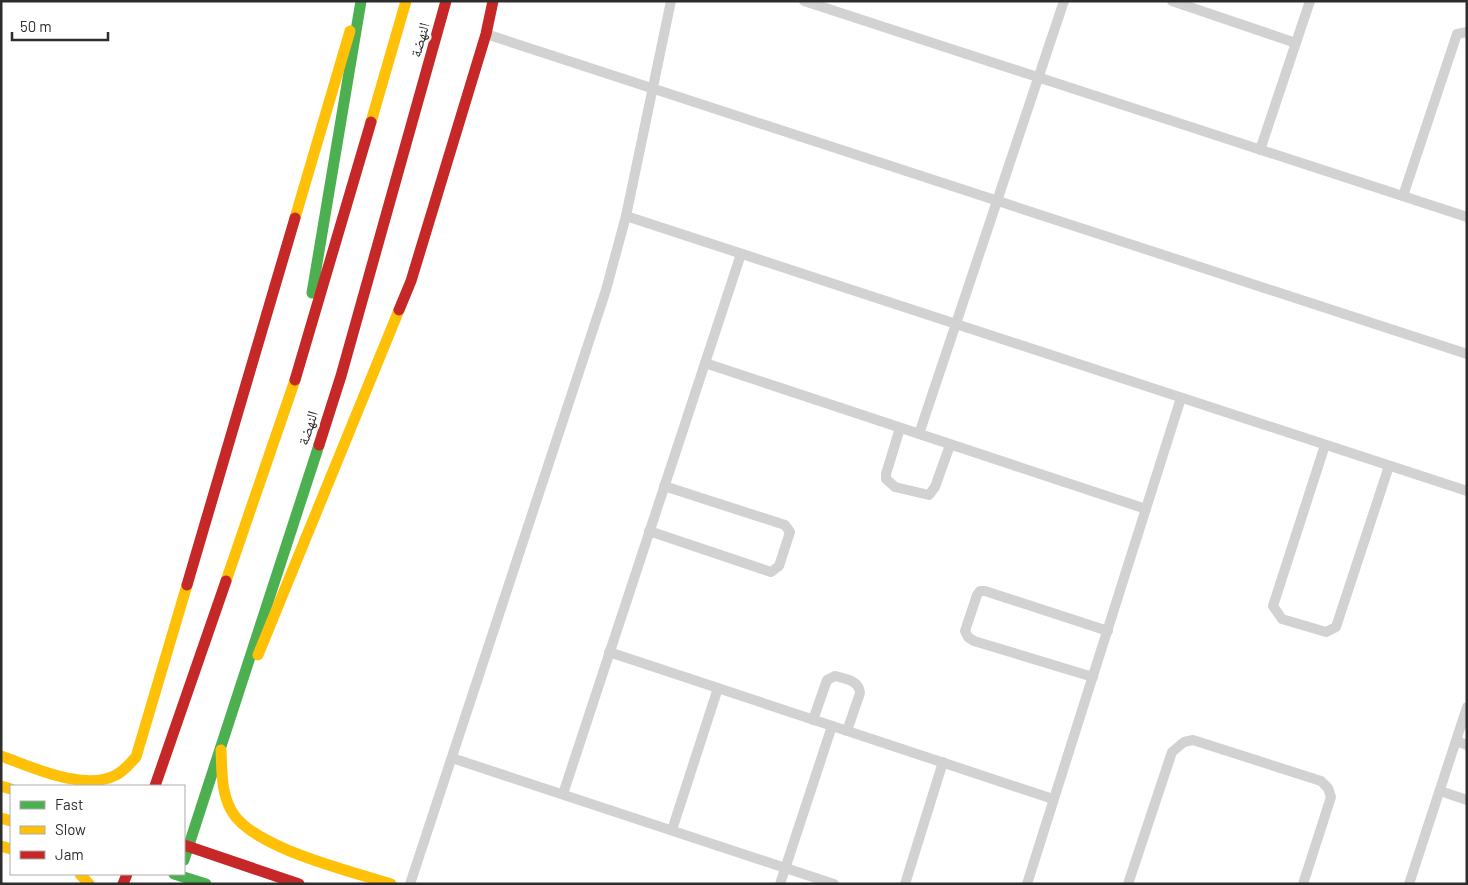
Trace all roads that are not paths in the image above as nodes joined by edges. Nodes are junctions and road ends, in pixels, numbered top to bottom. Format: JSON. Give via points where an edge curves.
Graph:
{"nodes":[{"id":1,"x":360,"y":1,"type":"edge"},
{"id":2,"x":406,"y":1,"type":"edge"},
{"id":3,"x":446,"y":1,"type":"edge"},
{"id":4,"x":492,"y":1,"type":"edge"},
{"id":5,"x":671,"y":1,"type":"edge"},
{"id":6,"x":804,"y":1,"type":"edge"},
{"id":7,"x":1064,"y":1,"type":"edge"},
{"id":8,"x":1172,"y":1,"type":"edge"},
{"id":9,"x":1310,"y":1,"type":"edge"},
{"id":10,"x":1467,"y":32,"type":"edge"},
{"id":11,"x":486,"y":34,"type":"junction"},
{"id":12,"x":1296,"y":43,"type":"junction"},
{"id":13,"x":1039,"y":78,"type":"junction"},
{"id":14,"x":652,"y":88,"type":"junction"},
{"id":15,"x":1260,"y":150,"type":"junction"},
{"id":16,"x":1402,"y":196,"type":"junction"},
{"id":17,"x":997,"y":201,"type":"junction"},
{"id":18,"x":626,"y":216,"type":"junction"},
{"id":19,"x":1467,"y":217,"type":"edge"},
{"id":20,"x":741,"y":254,"type":"junction"},
{"id":21,"x":956,"y":325,"type":"junction"},
{"id":22,"x":1467,"y":354,"type":"edge"},
{"id":23,"x":705,"y":363,"type":"junction"},
{"id":24,"x":300,"y":365,"type":"junction"},
{"id":25,"x":1181,"y":398,"type":"junction"},
{"id":26,"x":900,"y":428,"type":"junction"},
{"id":27,"x":919,"y":434,"type":"junction"},
{"id":28,"x":950,"y":444,"type":"junction"},
{"id":29,"x":1324,"y":445,"type":"junction"},
{"id":30,"x":1388,"y":466,"type":"junction"},
{"id":31,"x":664,"y":486,"type":"junction"},
{"id":32,"x":1467,"y":491,"type":"edge"},
{"id":33,"x":1146,"y":509,"type":"junction"},
{"id":34,"x":649,"y":531,"type":"junction"},
{"id":35,"x":1108,"y":631,"type":"junction"},
{"id":36,"x":609,"y":652,"type":"junction"},
{"id":37,"x":1093,"y":677,"type":"junction"},
{"id":38,"x":718,"y":688,"type":"junction"},
{"id":39,"x":1467,"y":708,"type":"edge"},
{"id":40,"x":812,"y":720,"type":"junction"},
{"id":41,"x":832,"y":726,"type":"junction"},
{"id":42,"x":847,"y":731,"type":"junction"},
{"id":43,"x":1456,"y":742,"type":"junction"},
{"id":44,"x":221,"y":745,"type":"junction"},
{"id":45,"x":1467,"y":745,"type":"edge"},
{"id":46,"x":1,"y":756,"type":"edge"},
{"id":47,"x":452,"y":758,"type":"junction"},
{"id":48,"x":943,"y":762,"type":"junction"},
{"id":49,"x":155,"y":785,"type":"edge"},
{"id":50,"x":1440,"y":791,"type":"junction"},
{"id":51,"x":563,"y":794,"type":"junction"},
{"id":52,"x":1053,"y":798,"type":"junction"},
{"id":53,"x":1467,"y":800,"type":"edge"},
{"id":54,"x":672,"y":830,"type":"junction"},
{"id":55,"x":186,"y":846,"type":"edge"},
{"id":56,"x":785,"y":868,"type":"junction"},
{"id":57,"x":178,"y":877,"type":"edge"},
{"id":58,"x":206,"y":884,"type":"edge"},
{"id":59,"x":299,"y":884,"type":"edge"},
{"id":60,"x":391,"y":884,"type":"edge"},
{"id":61,"x":410,"y":884,"type":"edge"},
{"id":62,"x":780,"y":884,"type":"edge"},
{"id":63,"x":834,"y":884,"type":"edge"},
{"id":64,"x":904,"y":884,"type":"edge"},
{"id":65,"x":1027,"y":884,"type":"edge"},
{"id":66,"x":1128,"y":884,"type":"edge"},
{"id":67,"x":1303,"y":884,"type":"edge"},
{"id":68,"x":1409,"y":884,"type":"edge"}],
"edges":[{"from":1,"to":24,"type":"main road"},
{"from":1,"to":46,"type":"main road","via":[[136,757],[114,776],[94,782],[70,778]]},
{"from":2,"to":24,"type":"main road","name":"النهضة"},
{"from":3,"to":44,"type":"main road","name":"النهضة","via":[[341,376]]},
{"from":4,"to":11,"type":"main road"},
{"from":5,"to":14,"type":"street"},
{"from":6,"to":13,"type":"street"},
{"from":7,"to":13,"type":"street"},
{"from":8,"to":12,"type":"street"},
{"from":9,"to":12,"type":"street"},
{"from":10,"to":16,"type":"street","via":[[1456,34]]},
{"from":11,"to":14,"type":"street"},
{"from":11,"to":44,"type":"main road","via":[[410,281]]},
{"from":12,"to":15,"type":"street"},
{"from":13,"to":15,"type":"street"},
{"from":13,"to":17,"type":"street"},
{"from":14,"to":17,"type":"street"},
{"from":14,"to":18,"type":"street"},
{"from":15,"to":16,"type":"street"},
{"from":16,"to":19,"type":"street"},
{"from":17,"to":21,"type":"street"},
{"from":17,"to":22,"type":"street"},
{"from":18,"to":20,"type":"street"},
{"from":18,"to":47,"type":"street","via":[[606,290]]},
{"from":20,"to":21,"type":"street"},
{"from":20,"to":23,"type":"street"},
{"from":21,"to":25,"type":"street"},
{"from":21,"to":27,"type":"street"},
{"from":23,"to":26,"type":"street"},
{"from":23,"to":31,"type":"street"},
{"from":24,"to":49,"type":"main road","name":"النهضة"},
{"from":25,"to":29,"type":"street"},
{"from":25,"to":33,"type":"street"},
{"from":26,"to":27,"type":"street"},
{"from":26,"to":28,"type":"street","via":[[886,474],[886,479],[895,487],[929,495],[935,487]]},
{"from":27,"to":28,"type":"street"},
{"from":28,"to":33,"type":"street"},
{"from":29,"to":30,"type":"street"},
{"from":29,"to":30,"type":"street","via":[[1274,606],[1274,611],[1282,619],[1326,632],[1336,627]]},
{"from":30,"to":32,"type":"street"},
{"from":31,"to":34,"type":"street"},
{"from":31,"to":34,"type":"street","via":[[785,525],[790,532],[779,566],[772,572]]},
{"from":33,"to":35,"type":"street"},
{"from":34,"to":36,"type":"street"},
{"from":35,"to":37,"type":"street"},
{"from":35,"to":37,"type":"street","via":[[985,591],[977,595],[965,631],[974,641]]},
{"from":36,"to":38,"type":"street"},
{"from":36,"to":51,"type":"street"},
{"from":37,"to":52,"type":"street"},
{"from":38,"to":40,"type":"street"},
{"from":38,"to":54,"type":"street"},
{"from":39,"to":43,"type":"street"},
{"from":40,"to":41,"type":"street"},
{"from":40,"to":42,"type":"street","via":[[827,680],[835,676],[859,687],[860,693]]},
{"from":41,"to":42,"type":"street"},
{"from":41,"to":56,"type":"street"},
{"from":42,"to":48,"type":"street"},
{"from":43,"to":45,"type":"street"},
{"from":43,"to":50,"type":"street"},
{"from":44,"to":55,"type":"main road","name":"النهضة"},
{"from":44,"to":60,"type":"main road","via":[[222,788],[235,817],[256,835]]},
{"from":47,"to":51,"type":"street"},
{"from":47,"to":61,"type":"street"},
{"from":48,"to":52,"type":"street"},
{"from":48,"to":64,"type":"street"},
{"from":50,"to":53,"type":"street"},
{"from":50,"to":68,"type":"street"},
{"from":51,"to":54,"type":"street"},
{"from":52,"to":65,"type":"street"},
{"from":54,"to":56,"type":"street"},
{"from":55,"to":59,"type":"main road"},
{"from":56,"to":62,"type":"street"},
{"from":56,"to":63,"type":"street"},
{"from":57,"to":58,"type":"main road"},
{"from":66,"to":67,"type":"street","via":[[1172,752],[1184,742],[1193,740],[1321,781],[1328,788],[1331,797]]}]}
